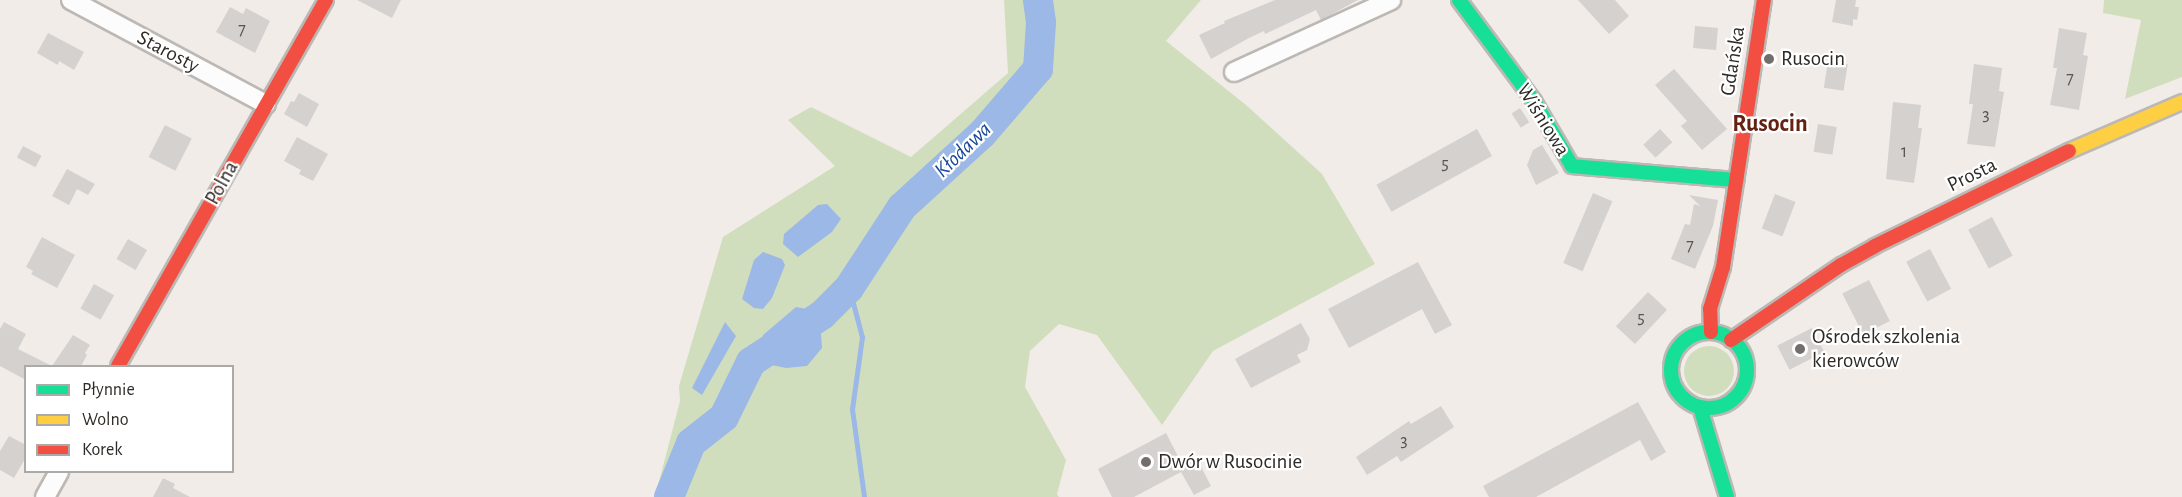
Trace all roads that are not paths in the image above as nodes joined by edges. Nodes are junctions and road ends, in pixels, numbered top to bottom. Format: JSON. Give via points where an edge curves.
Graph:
{"nodes":[{"id":1,"x":71,"y":0,"type":"edge"},
{"id":2,"x":326,"y":0,"type":"edge"},
{"id":3,"x":1391,"y":0,"type":"edge"},
{"id":4,"x":1459,"y":0,"type":"edge"},
{"id":5,"x":1764,"y":0,"type":"edge"},
{"id":6,"x":1234,"y":72,"type":"dead end"},
{"id":7,"x":2182,"y":102,"type":"edge"},
{"id":8,"x":266,"y":104,"type":"junction"},
{"id":9,"x":1736,"y":180,"type":"junction"},
{"id":10,"x":1727,"y":236,"type":"junction"},
{"id":11,"x":1701,"y":288,"type":"dead end"},
{"id":12,"x":1789,"y":303,"type":"junction"},
{"id":13,"x":1694,"y":319,"type":"dead end"},
{"id":14,"x":1711,"y":333,"type":"junction"},
{"id":15,"x":1691,"y":337,"type":"junction"},
{"id":16,"x":1731,"y":340,"type":"junction"},
{"id":17,"x":1744,"y":355,"type":"junction"},
{"id":18,"x":119,"y":365,"type":"edge"},
{"id":19,"x":1725,"y":405,"type":"junction"},
{"id":20,"x":1700,"y":407,"type":"junction"},
{"id":21,"x":58,"y":473,"type":"edge"},
{"id":22,"x":1726,"y":496,"type":"edge"},
{"id":23,"x":45,"y":497,"type":"edge"}],
"edges":[{"from":1,"to":8,"type":"street","name":"Starosty"},
{"from":2,"to":8,"type":"street","name":"Polna"},
{"from":3,"to":6,"type":"street"},
{"from":4,"to":9,"type":"street","name":"Wiśniowa","via":[[1534,101],[1572,166]]},
{"from":5,"to":9,"type":"street","name":"Gdańska"},
{"from":7,"to":12,"type":"street","name":"Prosta","via":[[2100,136],[1875,246]]},
{"from":8,"to":18,"type":"street","name":"Polna"},
{"from":9,"to":10,"type":"street","name":"Gdańska"},
{"from":10,"to":11,"type":"street","name":"Gdańska"},
{"from":10,"to":14,"type":"street","name":"Gdańska","via":[[1723,267],[1710,309]]},
{"from":12,"to":16,"type":"street","name":"Prosta"},
{"from":12,"to":17,"type":"street","name":"Prosta"},
{"from":13,"to":15,"type":"street"},
{"from":14,"to":15,"type":"street"},
{"from":14,"to":16,"type":"street"},
{"from":15,"to":20,"type":"street","via":[[1676,352],[1671,372],[1677,390]]},
{"from":16,"to":17,"type":"street"},
{"from":17,"to":19,"type":"street","via":[[1745,384]]},
{"from":19,"to":20,"type":"street"},
{"from":19,"to":22,"type":"street"},
{"from":20,"to":22,"type":"street"},
{"from":21,"to":23,"type":"street"}]}
